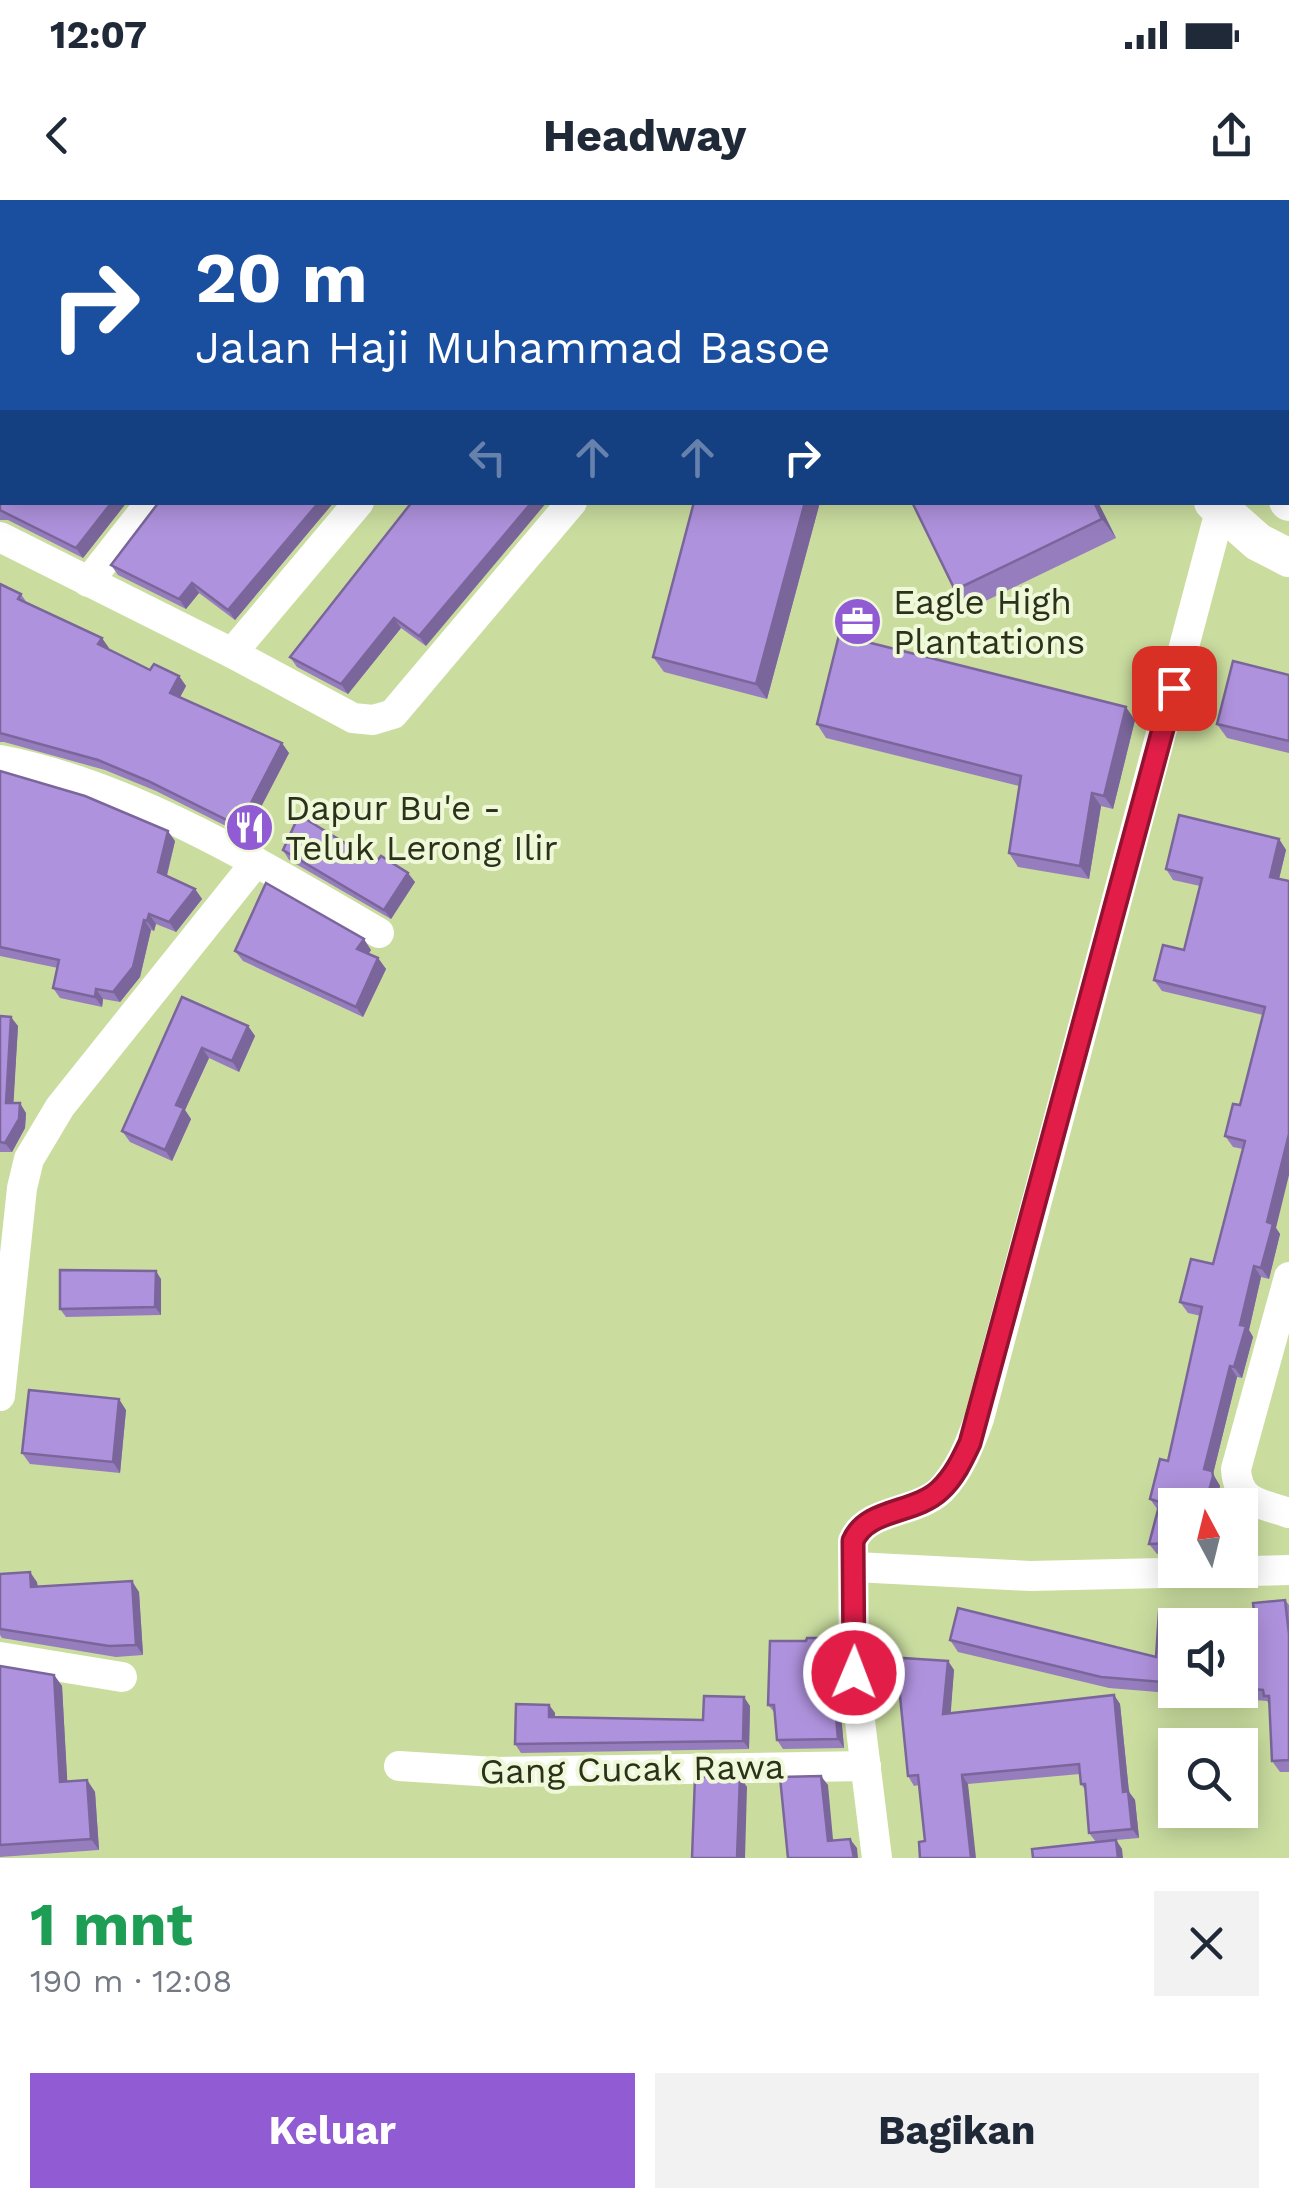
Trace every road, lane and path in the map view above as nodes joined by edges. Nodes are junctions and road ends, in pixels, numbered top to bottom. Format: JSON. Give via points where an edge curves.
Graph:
{"nodes":[{"id":1,"x":149,"y":505,"type":"edge"},
{"id":2,"x":357,"y":505,"type":"edge"},
{"id":3,"x":570,"y":505,"type":"edge"},
{"id":4,"x":1217,"y":506,"type":"edge"},
{"id":5,"x":0,"y":537,"type":"edge"},
{"id":6,"x":1289,"y":558,"type":"edge"},
{"id":7,"x":88,"y":582,"type":"junction"},
{"id":8,"x":232,"y":653,"type":"junction"},
{"id":9,"x":0,"y":760,"type":"edge"},
{"id":10,"x":256,"y":862,"type":"junction"},
{"id":11,"x":379,"y":932,"type":"dead end"},
{"id":12,"x":1288,"y":1287,"type":"edge"},
{"id":13,"x":0,"y":1396,"type":"edge"},
{"id":14,"x":1289,"y":1513,"type":"edge"},
{"id":15,"x":854,"y":1568,"type":"junction"},
{"id":16,"x":1289,"y":1570,"type":"edge"},
{"id":17,"x":0,"y":1657,"type":"edge"},
{"id":18,"x":122,"y":1677,"type":"dead end"},
{"id":19,"x":399,"y":1766,"type":"dead end"},
{"id":20,"x":866,"y":1766,"type":"junction"},
{"id":21,"x":877,"y":1858,"type":"edge"}],
"edges":[{"from":1,"to":7,"type":"street"},
{"from":2,"to":8,"type":"street"},
{"from":3,"to":8,"type":"street","via":[[393,714],[353,718]]},
{"from":4,"to":6,"type":"street","via":[[1258,542]]},
{"from":4,"to":15,"type":"street","via":[[979,1419],[940,1491],[858,1528]]},
{"from":5,"to":7,"type":"street"},
{"from":7,"to":8,"type":"street"},
{"from":9,"to":10,"type":"street","via":[[116,797]]},
{"from":10,"to":11,"type":"street"},
{"from":10,"to":13,"type":"street","via":[[60,1106],[29,1158]]},
{"from":12,"to":14,"type":"street","via":[[1236,1469],[1248,1499]]},
{"from":15,"to":16,"type":"street","via":[[1030,1576]]},
{"from":15,"to":20,"type":"street","via":[[854,1673]]},
{"from":17,"to":18,"type":"street"},
{"from":19,"to":20,"type":"street","name":"Gang Cucak Rawa","via":[[494,1772]]},
{"from":20,"to":21,"type":"street"}]}
